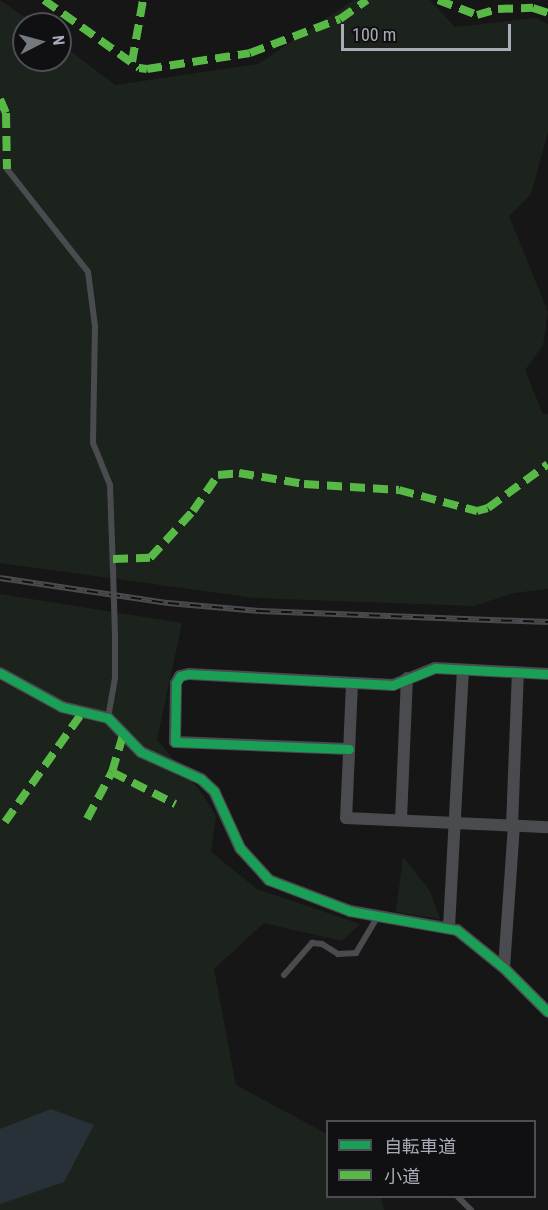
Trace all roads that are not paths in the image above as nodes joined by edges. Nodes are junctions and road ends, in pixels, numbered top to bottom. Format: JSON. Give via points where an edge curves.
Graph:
{"nodes":[{"id":1,"x":8,"y":169,"type":"dead end"},
{"id":2,"x":463,"y":670,"type":"junction"},
{"id":3,"x":0,"y":673,"type":"edge"},
{"id":4,"x":518,"y":673,"type":"junction"},
{"id":5,"x":548,"y":674,"type":"edge"},
{"id":6,"x":407,"y":678,"type":"junction"},
{"id":7,"x":352,"y":683,"type":"junction"},
{"id":8,"x":108,"y":718,"type":"junction"},
{"id":9,"x":349,"y":749,"type":"junction"},
{"id":10,"x":401,"y":820,"type":"junction"},
{"id":11,"x":455,"y":822,"type":"junction"},
{"id":12,"x":513,"y":826,"type":"junction"},
{"id":13,"x":548,"y":827,"type":"edge"},
{"id":14,"x":378,"y":916,"type":"junction"},
{"id":15,"x":449,"y":927,"type":"junction"},
{"id":16,"x":504,"y":968,"type":"junction"},
{"id":17,"x":284,"y":975,"type":"dead end"},
{"id":18,"x":548,"y":1012,"type":"edge"},
{"id":19,"x":458,"y":1198,"type":"edge"},
{"id":20,"x":471,"y":1210,"type":"edge"}],
"edges":[{"from":1,"to":8,"type":"lane","bridge":true,"via":[[88,272],[95,326],[93,443],[110,485],[114,569],[115,678]]},
{"from":2,"to":4,"type":"street"},
{"from":2,"to":6,"type":"street","via":[[435,668]]},
{"from":2,"to":11,"type":"street"},
{"from":3,"to":8,"type":"street","via":[[62,707]]},
{"from":4,"to":5,"type":"street"},
{"from":4,"to":12,"type":"street"},
{"from":6,"to":7,"type":"street","via":[[393,685]]},
{"from":6,"to":10,"type":"street"},
{"from":7,"to":9,"type":"street"},
{"from":7,"to":9,"type":"street","via":[[189,674],[180,676],[176,683],[175,742]]},
{"from":8,"to":14,"type":"street","via":[[141,752],[208,785],[240,848],[260,874],[341,908]]},
{"from":9,"to":10,"type":"street","via":[[346,818]]},
{"from":10,"to":11,"type":"street"},
{"from":11,"to":12,"type":"street"},
{"from":11,"to":15,"type":"street"},
{"from":12,"to":13,"type":"street"},
{"from":12,"to":16,"type":"street"},
{"from":14,"to":15,"type":"street"},
{"from":14,"to":17,"type":"lane","via":[[356,952],[338,954],[322,944],[312,944]]},
{"from":15,"to":16,"type":"street"},
{"from":16,"to":18,"type":"street"},
{"from":19,"to":20,"type":"lane"}]}
